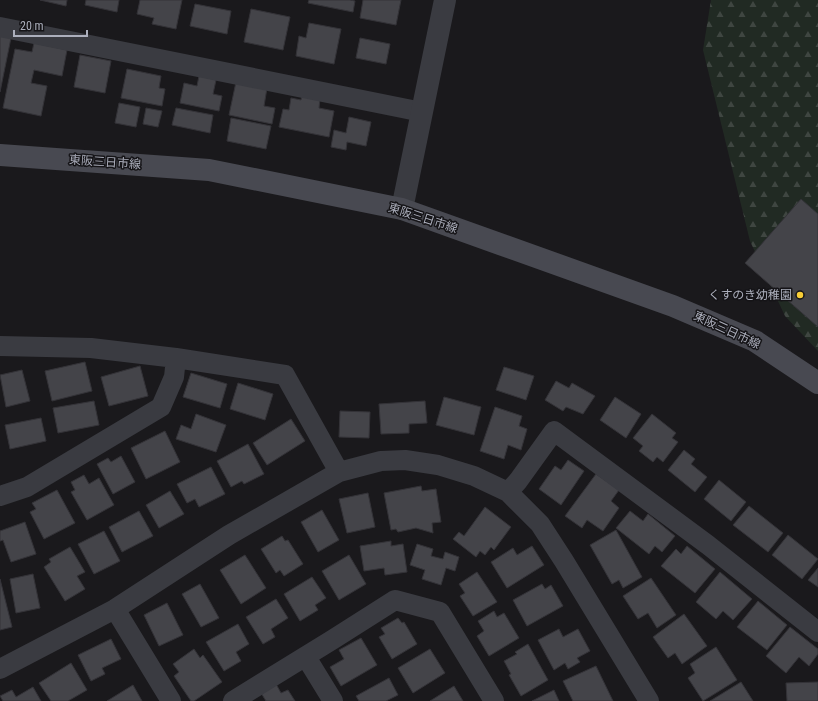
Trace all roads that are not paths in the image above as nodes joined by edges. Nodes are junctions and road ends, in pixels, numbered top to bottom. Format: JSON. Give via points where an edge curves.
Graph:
{"nodes":[{"id":1,"x":445,"y":0,"type":"edge"},
{"id":2,"x":0,"y":27,"type":"edge"},
{"id":3,"x":422,"y":112,"type":"junction"},
{"id":4,"x":0,"y":155,"type":"edge"},
{"id":5,"x":402,"y":209,"type":"junction"},
{"id":6,"x":0,"y":346,"type":"edge"},
{"id":7,"x":176,"y":358,"type":"junction"},
{"id":8,"x":818,"y":383,"type":"edge"},
{"id":9,"x":339,"y":472,"type":"junction"},
{"id":10,"x":508,"y":492,"type":"junction"},
{"id":11,"x":0,"y":496,"type":"edge"},
{"id":12,"x":115,"y":609,"type":"junction"},
{"id":13,"x":818,"y":632,"type":"edge"},
{"id":14,"x":306,"y":657,"type":"junction"},
{"id":15,"x":0,"y":669,"type":"edge"},
{"id":16,"x":171,"y":701,"type":"edge"},
{"id":17,"x":233,"y":701,"type":"edge"},
{"id":18,"x":333,"y":701,"type":"edge"},
{"id":19,"x":494,"y":701,"type":"edge"},
{"id":20,"x":649,"y":701,"type":"edge"}],
"edges":[{"from":1,"to":3,"type":"street"},
{"from":2,"to":3,"type":"street"},
{"from":3,"to":5,"type":"street"},
{"from":4,"to":5,"type":"main road","name":"東阪三日市線","via":[[209,170]]},
{"from":5,"to":8,"type":"main road","name":"東阪三日市線","via":[[673,306],[755,341]]},
{"from":6,"to":7,"type":"street","via":[[91,348]]},
{"from":7,"to":9,"type":"street","via":[[285,375]]},
{"from":7,"to":11,"type":"street","via":[[174,377],[161,407],[27,487]]},
{"from":9,"to":10,"type":"street","via":[[381,461],[405,460],[438,464],[474,476]]},
{"from":9,"to":12,"type":"street","via":[[229,535]]},
{"from":10,"to":13,"type":"street","via":[[554,431],[708,545]]},
{"from":10,"to":20,"type":"street","via":[[540,524]]},
{"from":12,"to":15,"type":"street"},
{"from":12,"to":16,"type":"street"},
{"from":14,"to":17,"type":"street"},
{"from":14,"to":18,"type":"street"},
{"from":14,"to":19,"type":"street","via":[[395,600],[440,612]]}]}
